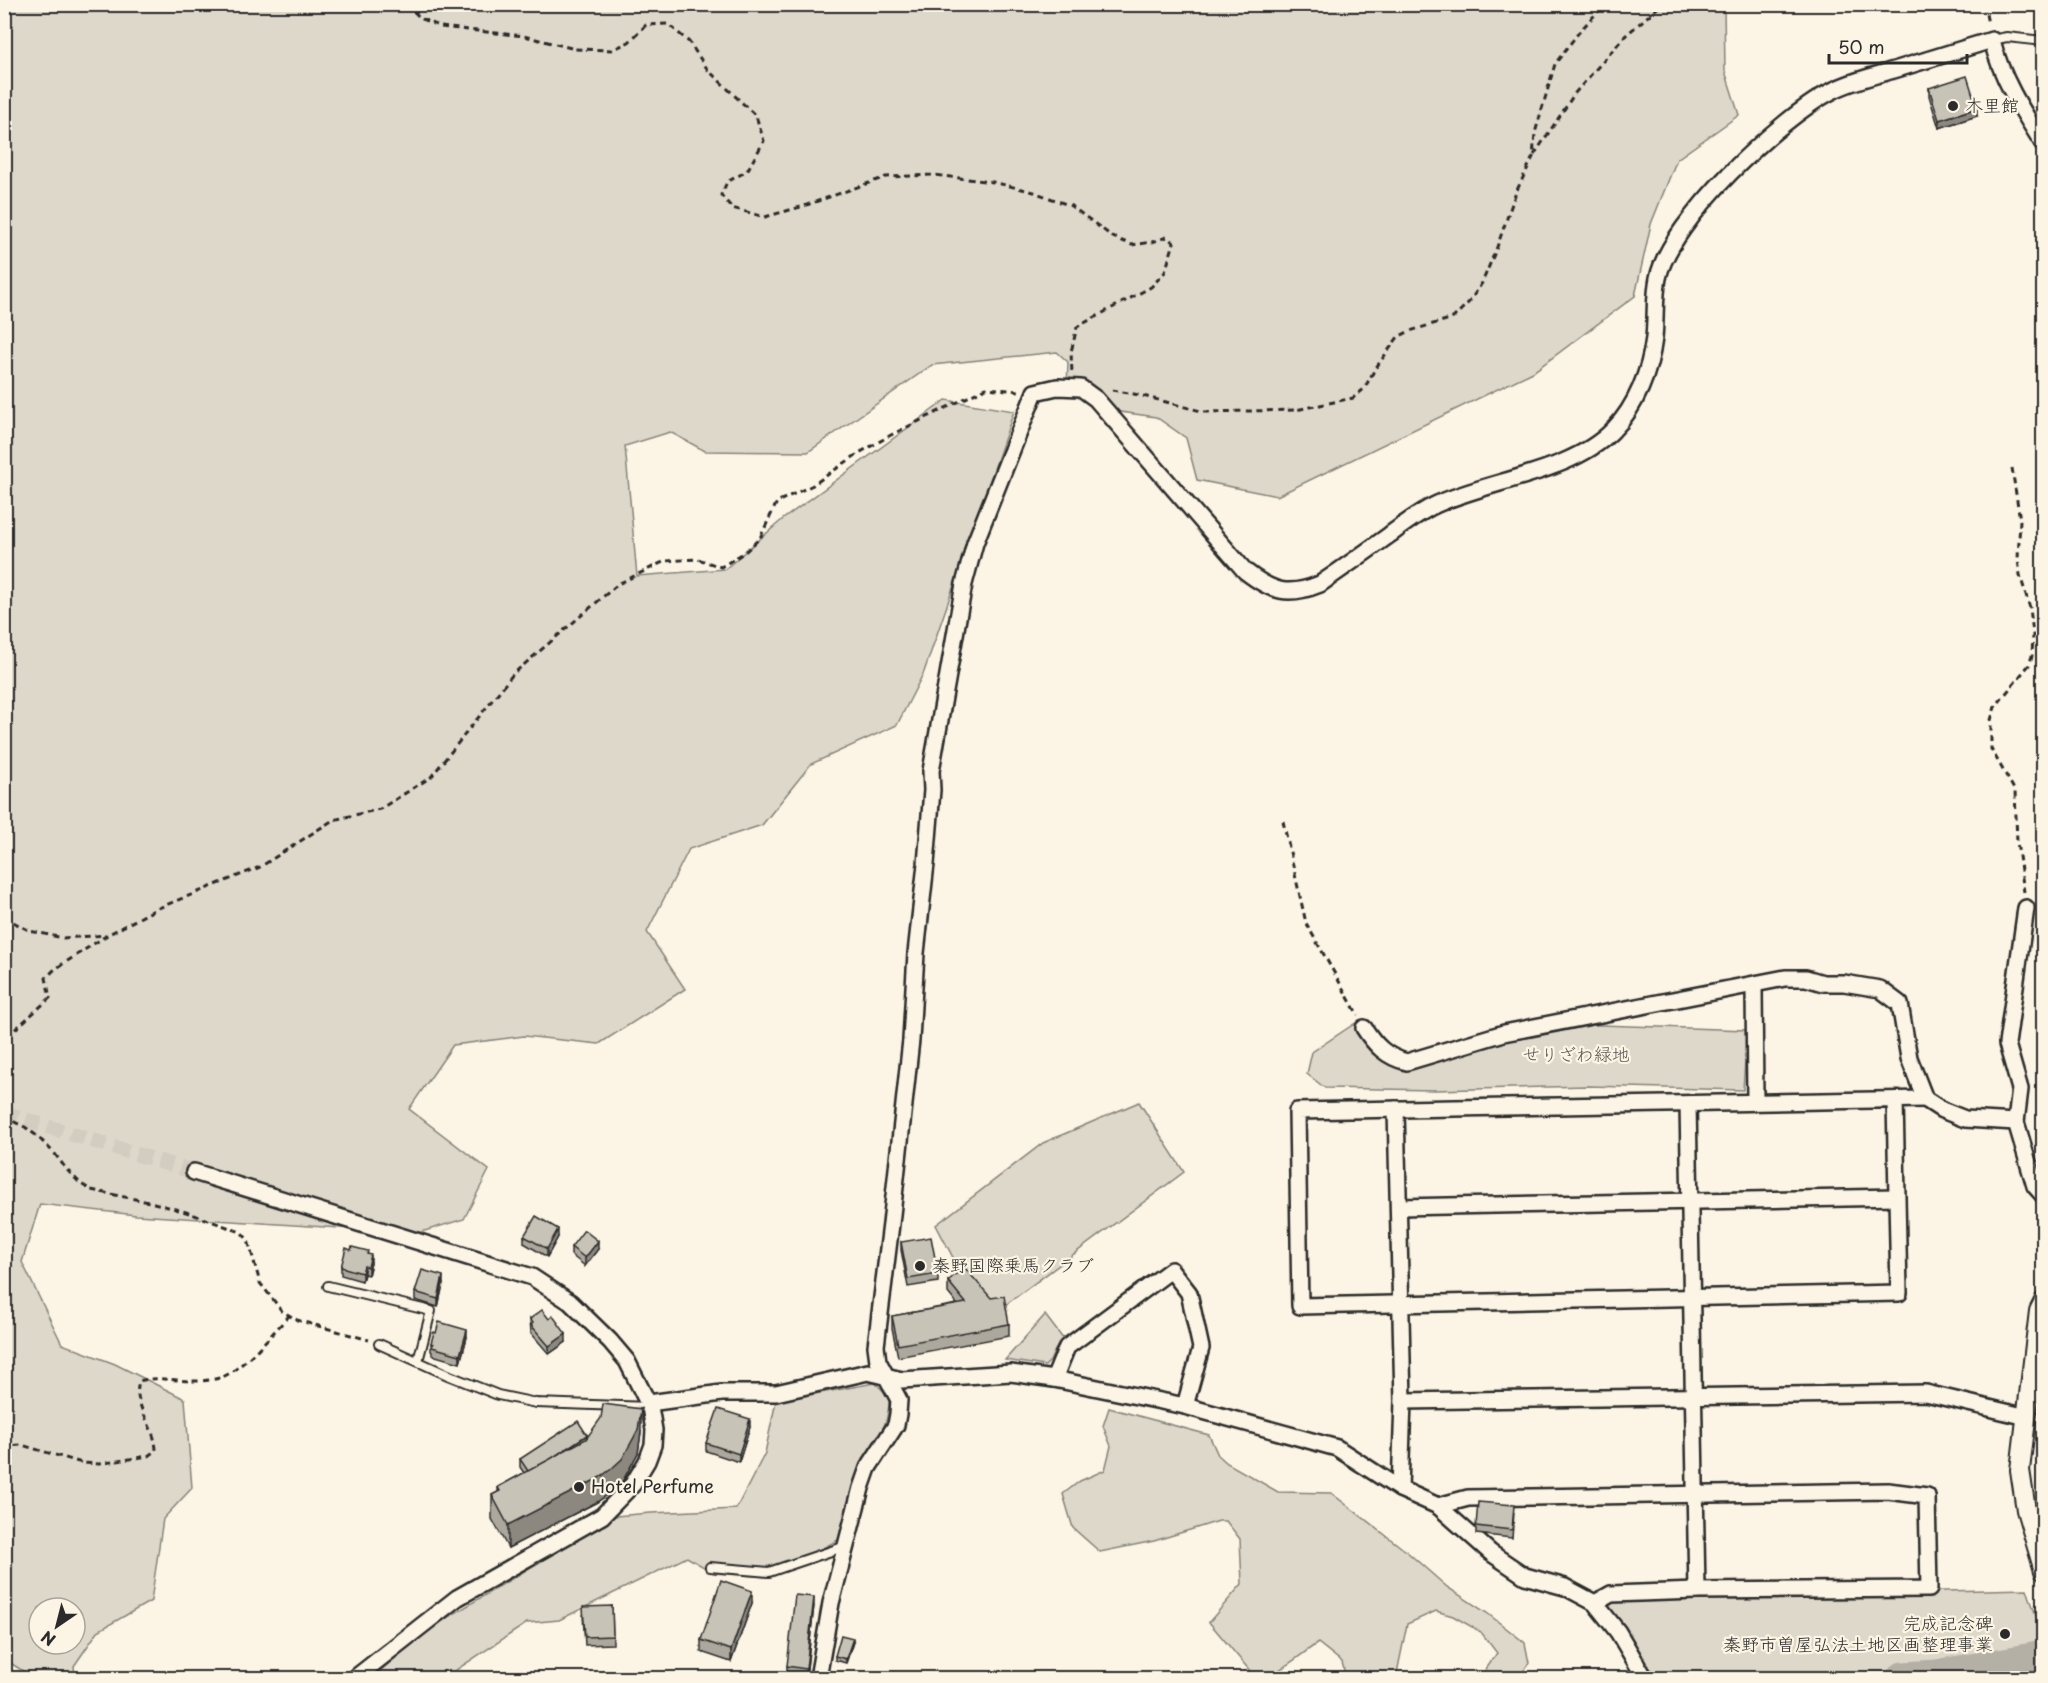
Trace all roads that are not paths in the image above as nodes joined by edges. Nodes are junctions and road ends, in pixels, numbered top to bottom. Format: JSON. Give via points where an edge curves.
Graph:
{"nodes":[{"id":1,"x":1992,"y":40,"type":"junction"},
{"id":2,"x":2043,"y":41,"type":"edge"},
{"id":3,"x":2043,"y":145,"type":"edge"},
{"id":4,"x":2026,"y":908,"type":"road end"},
{"id":5,"x":1754,"y":986,"type":"junction"},
{"id":6,"x":1364,"y":1028,"type":"road end"},
{"id":7,"x":1925,"y":1099,"type":"junction"},
{"id":8,"x":1895,"y":1100,"type":"junction"},
{"id":9,"x":1755,"y":1102,"type":"junction"},
{"id":10,"x":1688,"y":1104,"type":"junction"},
{"id":11,"x":1396,"y":1109,"type":"junction"},
{"id":12,"x":2016,"y":1122,"type":"junction"},
{"id":13,"x":194,"y":1172,"type":"tunnel mouth"},
{"id":14,"x":2043,"y":1196,"type":"edge"},
{"id":15,"x":1896,"y":1197,"type":"junction"},
{"id":16,"x":1690,"y":1200,"type":"junction"},
{"id":17,"x":1399,"y":1207,"type":"junction"},
{"id":18,"x":328,"y":1286,"type":"dead end"},
{"id":19,"x":1692,"y":1298,"type":"junction"},
{"id":20,"x":2043,"y":1301,"type":"edge"},
{"id":21,"x":1399,"y":1305,"type":"junction"},
{"id":22,"x":380,"y":1344,"type":"road end"},
{"id":23,"x":2039,"y":1349,"type":"edge"},
{"id":24,"x":418,"y":1361,"type":"junction"},
{"id":25,"x":887,"y":1377,"type":"junction"},
{"id":26,"x":1054,"y":1379,"type":"junction"},
{"id":27,"x":1694,"y":1396,"type":"junction"},
{"id":28,"x":1403,"y":1401,"type":"junction"},
{"id":29,"x":650,"y":1405,"type":"junction"},
{"id":30,"x":1185,"y":1406,"type":"junction"},
{"id":31,"x":2027,"y":1417,"type":"junction"},
{"id":32,"x":1400,"y":1489,"type":"junction"},
{"id":33,"x":1696,"y":1494,"type":"junction"},
{"id":34,"x":1438,"y":1506,"type":"junction"},
{"id":35,"x":846,"y":1546,"type":"junction"},
{"id":36,"x":710,"y":1567,"type":"dead end"},
{"id":37,"x":2043,"y":1571,"type":"edge"},
{"id":38,"x":1697,"y":1591,"type":"junction"},
{"id":39,"x":1595,"y":1603,"type":"junction"},
{"id":40,"x":355,"y":1678,"type":"edge"},
{"id":41,"x":818,"y":1678,"type":"edge"},
{"id":42,"x":1645,"y":1678,"type":"edge"}],
"edges":[{"from":1,"to":2,"type":"lane"},
{"from":1,"to":3,"type":"street","via":[[2006,80]]},
{"from":1,"to":25,"type":"street","via":[[1834,90],[1808,105],[1727,176],[1669,252],[1658,276],[1653,340],[1644,379],[1624,416],[1598,444],[1566,462],[1432,506],[1320,584],[1305,590],[1272,589],[1245,571],[1096,399],[1081,388],[1035,392],[972,553],[931,771],[911,1040],[876,1346],[878,1361]]},
{"from":4,"to":12,"type":"street","via":[[2007,1044],[2020,1089]]},
{"from":5,"to":6,"type":"street","via":[[1504,1033],[1407,1062],[1393,1059],[1376,1046]]},
{"from":5,"to":7,"type":"street","via":[[1785,978],[1806,978],[1880,989],[1900,1004],[1909,1058]]},
{"from":5,"to":9,"type":"street"},
{"from":7,"to":8,"type":"street"},
{"from":7,"to":12,"type":"street","via":[[1965,1119]]},
{"from":8,"to":9,"type":"street"},
{"from":8,"to":15,"type":"street"},
{"from":9,"to":10,"type":"street"},
{"from":10,"to":11,"type":"street"},
{"from":10,"to":16,"type":"street"},
{"from":11,"to":17,"type":"street"},
{"from":11,"to":21,"type":"street","via":[[1297,1111],[1300,1306]]},
{"from":12,"to":14,"type":"street","via":[[2036,1186]]},
{"from":13,"to":29,"type":"street","via":[[532,1277],[570,1302],[610,1341],[627,1361]]},
{"from":15,"to":16,"type":"street"},
{"from":15,"to":19,"type":"street","via":[[1899,1293]]},
{"from":16,"to":17,"type":"street"},
{"from":16,"to":19,"type":"street"},
{"from":17,"to":21,"type":"street"},
{"from":18,"to":24,"type":"lane","via":[[431,1311]]},
{"from":19,"to":21,"type":"street"},
{"from":19,"to":27,"type":"street"},
{"from":20,"to":23,"type":"street","via":[[2039,1311]]},
{"from":21,"to":28,"type":"street"},
{"from":22,"to":24,"type":"lane"},
{"from":23,"to":31,"type":"street"},
{"from":24,"to":29,"type":"lane","via":[[498,1395],[536,1402]]},
{"from":25,"to":26,"type":"street","via":[[902,1380],[1011,1373]]},
{"from":25,"to":29,"type":"street","via":[[868,1372],[776,1393],[722,1393]]},
{"from":25,"to":35,"type":"street","via":[[899,1400],[896,1425],[868,1468]]},
{"from":26,"to":30,"type":"street"},
{"from":26,"to":30,"type":"street","via":[[1067,1347],[1171,1270],[1189,1293],[1201,1348]]},
{"from":27,"to":28,"type":"street"},
{"from":27,"to":31,"type":"street","via":[[1926,1392]]},
{"from":27,"to":33,"type":"street"},
{"from":28,"to":32,"type":"street"},
{"from":29,"to":40,"type":"street","via":[[654,1430],[647,1461],[633,1484],[602,1516],[457,1598]]},
{"from":30,"to":32,"type":"street","via":[[1337,1448]]},
{"from":31,"to":37,"type":"street","via":[[2020,1470],[2022,1491]]},
{"from":32,"to":34,"type":"street"},
{"from":33,"to":34,"type":"street","via":[[1468,1498]]},
{"from":33,"to":38,"type":"street"},
{"from":33,"to":38,"type":"street","via":[[1888,1491],[1927,1496],[1929,1589]]},
{"from":34,"to":39,"type":"street","via":[[1491,1553],[1525,1576],[1564,1587]]},
{"from":35,"to":36,"type":"lane","via":[[769,1572]]},
{"from":35,"to":41,"type":"street"},
{"from":38,"to":39,"type":"street","via":[[1611,1594]]},
{"from":39,"to":42,"type":"street","via":[[1618,1632]]}]}
